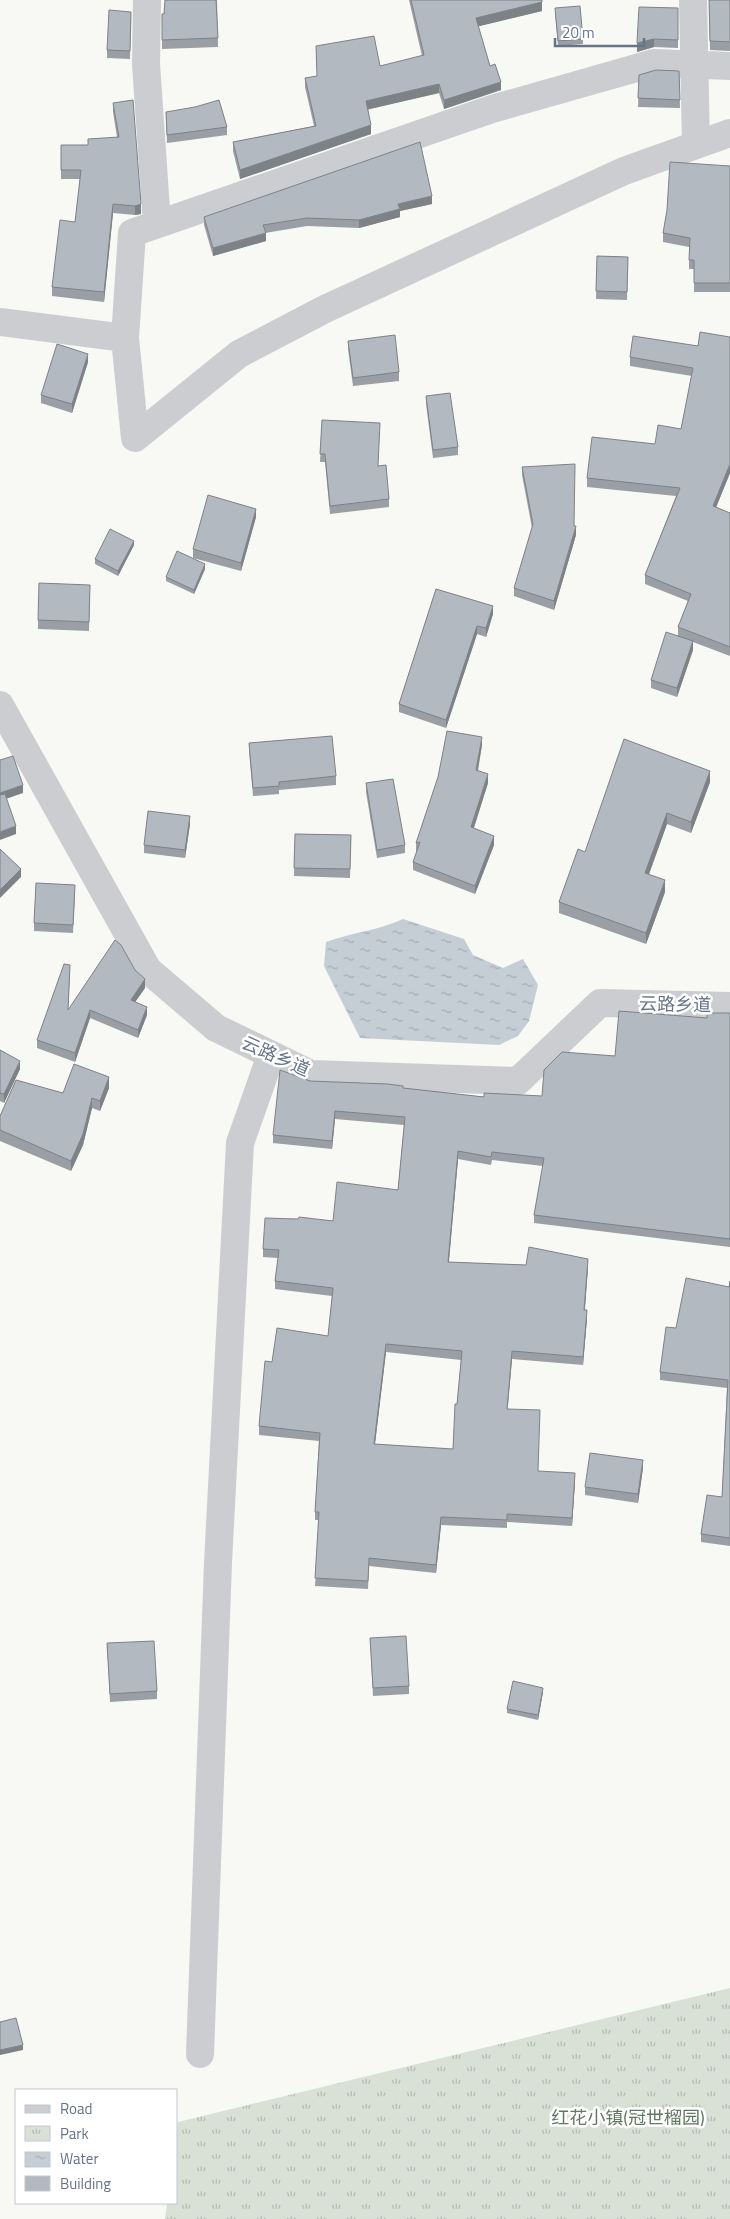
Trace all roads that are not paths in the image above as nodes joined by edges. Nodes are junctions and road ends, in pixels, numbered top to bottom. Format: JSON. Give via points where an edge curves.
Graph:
{"nodes":[{"id":1,"x":148,"y":0,"type":"edge"},
{"id":2,"x":693,"y":0,"type":"edge"},
{"id":3,"x":694,"y":65,"type":"junction"},
{"id":4,"x":730,"y":66,"type":"edge"},
{"id":5,"x":730,"y":133,"type":"edge"},
{"id":6,"x":696,"y":145,"type":"junction"},
{"id":7,"x":157,"y":224,"type":"junction"},
{"id":8,"x":0,"y":322,"type":"edge"},
{"id":9,"x":125,"y":338,"type":"junction"},
{"id":10,"x":0,"y":705,"type":"edge"},
{"id":11,"x":730,"y":1006,"type":"edge"},
{"id":12,"x":271,"y":1055,"type":"junction"},
{"id":13,"x":200,"y":2054,"type":"dead end"}],
"edges":[{"from":1,"to":7,"type":"street","via":[[146,64]]},
{"from":2,"to":3,"type":"street"},
{"from":3,"to":4,"type":"street"},
{"from":3,"to":6,"type":"street"},
{"from":3,"to":7,"type":"street","via":[[654,63],[492,109]]},
{"from":5,"to":6,"type":"street"},
{"from":6,"to":9,"type":"street","via":[[624,171],[325,309],[239,354],[135,438]]},
{"from":7,"to":9,"type":"street","via":[[132,233]]},
{"from":8,"to":9,"type":"street"},
{"from":10,"to":12,"type":"street","name":"云路乡道","via":[[148,970],[216,1028]]},
{"from":11,"to":12,"type":"street","name":"云路乡道","via":[[600,1003],[518,1081],[311,1074]]},
{"from":12,"to":13,"type":"street","via":[[240,1143],[218,1563]]}]}
